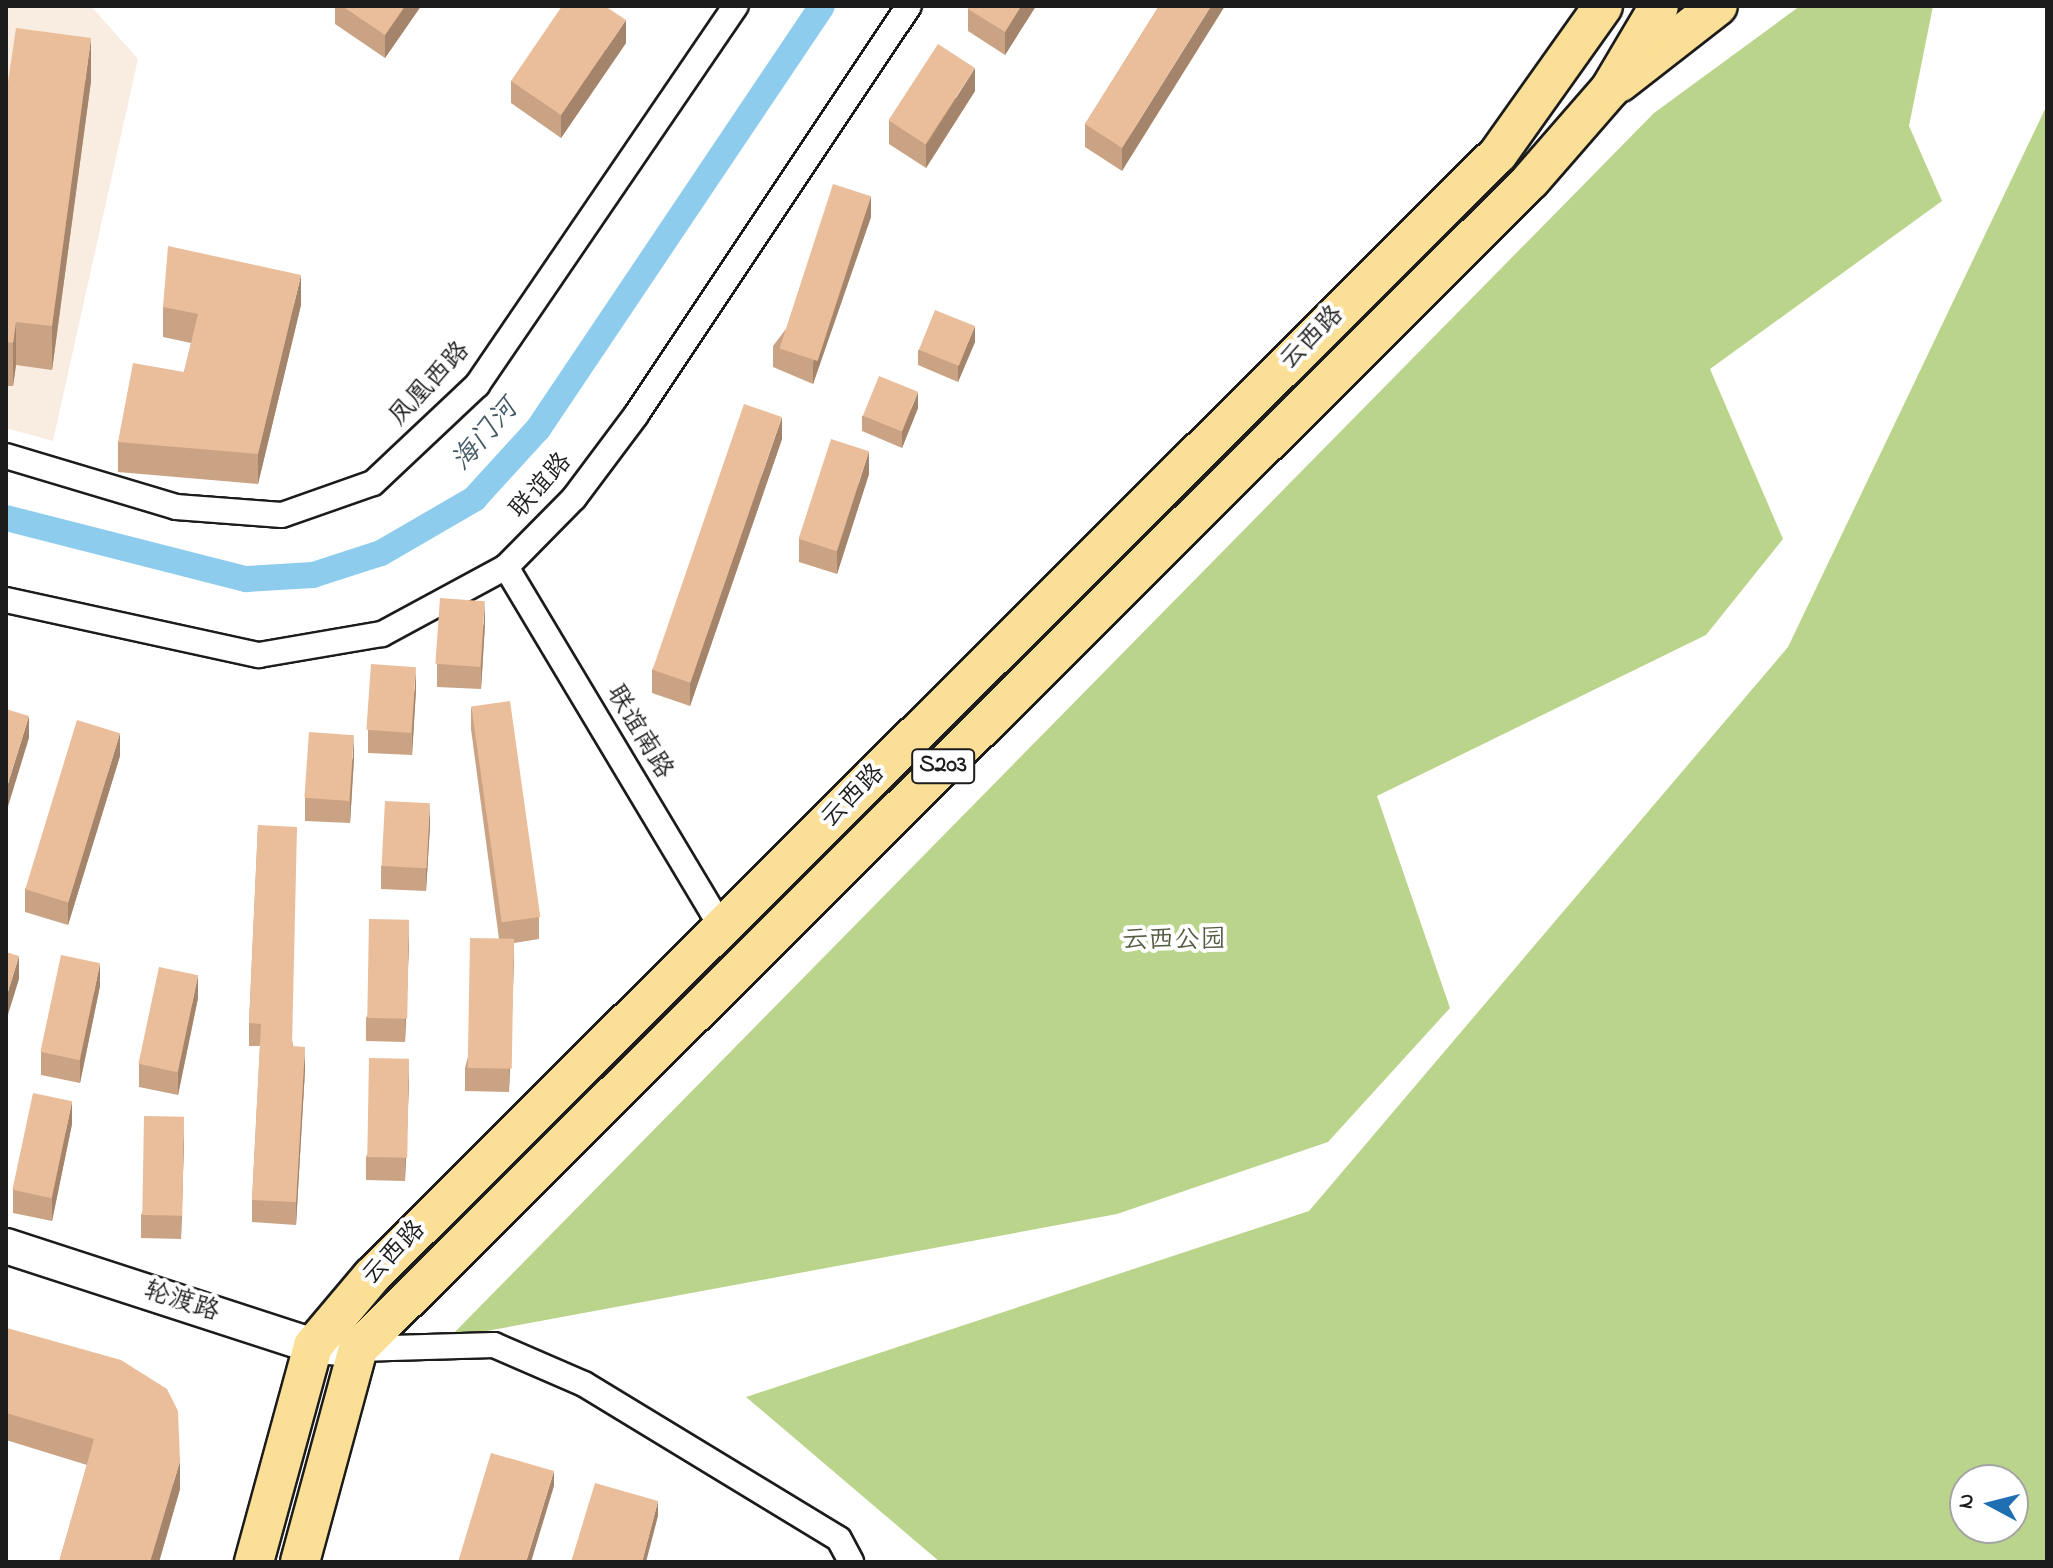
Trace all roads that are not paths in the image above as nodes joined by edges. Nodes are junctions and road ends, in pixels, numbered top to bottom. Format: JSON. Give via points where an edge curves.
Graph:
{"nodes":[{"id":1,"x":736,"y":6,"type":"edge"},
{"id":2,"x":909,"y":6,"type":"edge"},
{"id":3,"x":1571,"y":6,"type":"edge"},
{"id":4,"x":1603,"y":6,"type":"edge"},
{"id":5,"x":1659,"y":6,"type":"edge"},
{"id":6,"x":1718,"y":6,"type":"edge"},
{"id":7,"x":1559,"y":67,"type":"junction"},
{"id":8,"x":1610,"y":89,"type":"junction"},
{"id":9,"x":6,"y":456,"type":"edge"},
{"id":10,"x":506,"y":567,"type":"junction"},
{"id":11,"x":6,"y":600,"type":"edge"},
{"id":12,"x":722,"y":928,"type":"junction"},
{"id":13,"x":6,"y":1246,"type":"edge"},
{"id":14,"x":313,"y":1346,"type":"junction"},
{"id":15,"x":358,"y":1349,"type":"junction"},
{"id":16,"x":254,"y":1562,"type":"edge"},
{"id":17,"x":300,"y":1562,"type":"edge"},
{"id":18,"x":851,"y":1562,"type":"edge"}],
"edges":[{"from":1,"to":9,"type":"street","name":"凤凰西路","via":[[477,385],[373,483],[282,515],[176,507]]},
{"from":2,"to":10,"type":"street","name":"联谊路","via":[[636,415],[574,498]]},
{"from":3,"to":7,"type":"main road"},
{"from":4,"to":7,"type":"main road","name":"云西路","number":"S203"},
{"from":5,"to":8,"type":"main road","name":"云西路","number":"S203"},
{"from":6,"to":8,"type":"main road","name":"云西路"},
{"from":7,"to":12,"type":"main road","name":"云西路","number":"S203","via":[[1498,154]]},
{"from":8,"to":15,"type":"main road","name":"云西路","number":"S203","via":[[1530,181]]},
{"from":10,"to":11,"type":"street","name":"联谊路","via":[[382,634],[259,655]]},
{"from":10,"to":12,"type":"street","name":"联谊南路"},
{"from":12,"to":14,"type":"main road","name":"云西路","number":"S203","via":[[372,1276]]},
{"from":13,"to":14,"type":"main road","name":"轮渡路"},
{"from":14,"to":15,"type":"main road","name":"轮渡路"},
{"from":14,"to":16,"type":"main road","name":"云西路","number":"S203"},
{"from":15,"to":17,"type":"main road","name":"云西路","number":"S203"},
{"from":15,"to":18,"type":"street","via":[[494,1345],[584,1384],[839,1539]]}]}
